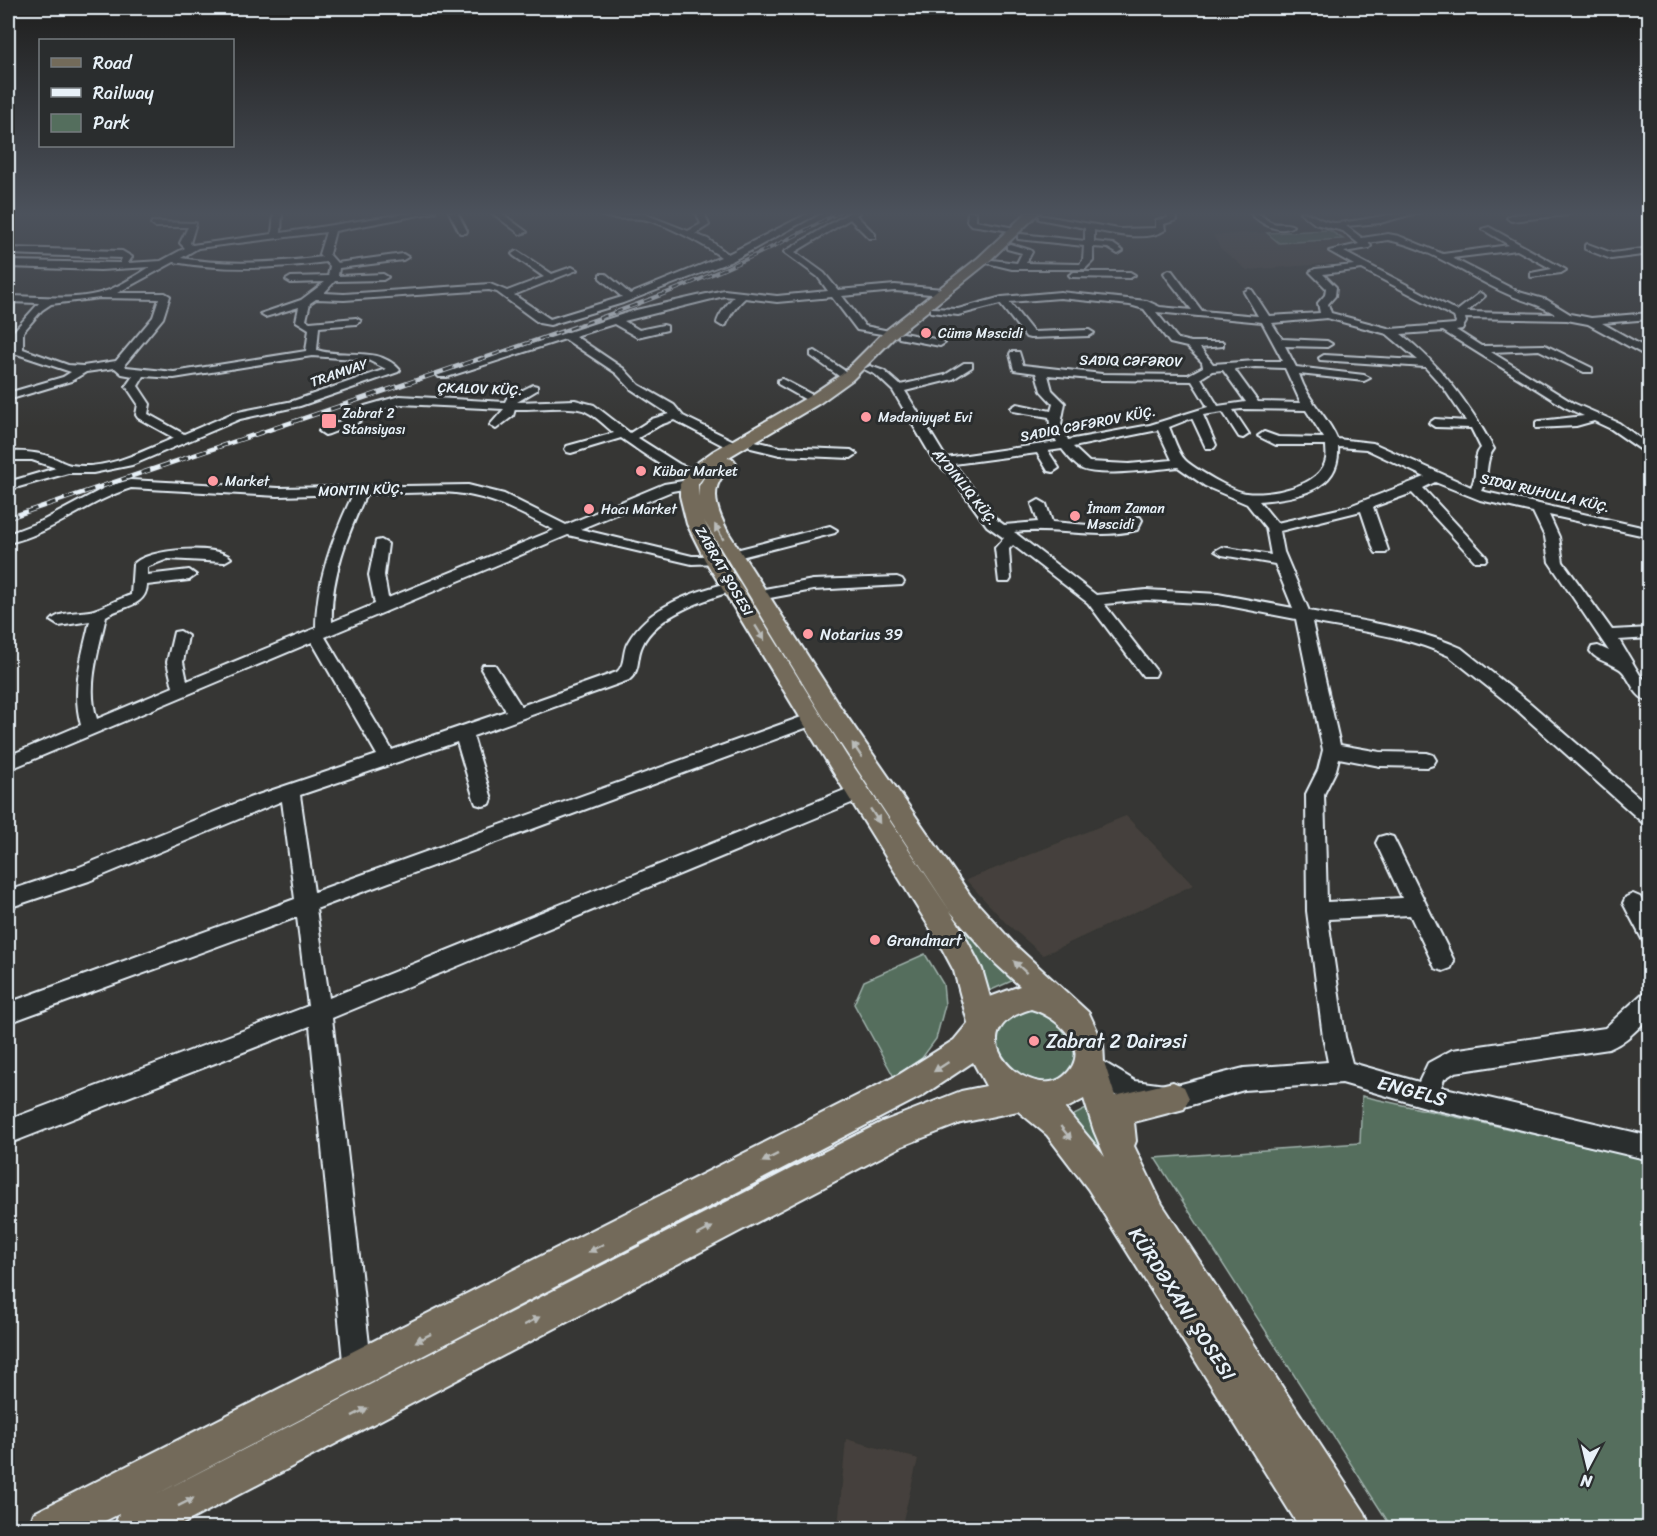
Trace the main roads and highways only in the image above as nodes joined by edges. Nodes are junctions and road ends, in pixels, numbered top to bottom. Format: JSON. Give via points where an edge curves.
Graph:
{"nodes":[{"id":1,"x":953,"y":284,"type":"edge"},
{"id":2,"x":964,"y":284,"type":"edge"},
{"id":3,"x":930,"y":309,"type":"junction"},
{"id":4,"x":896,"y":335,"type":"junction"},
{"id":5,"x":724,"y":557,"type":"junction"},
{"id":6,"x":1063,"y":1007,"type":"junction"},
{"id":7,"x":984,"y":1027,"type":"junction"},
{"id":8,"x":1089,"y":1064,"type":"junction"},
{"id":9,"x":1023,"y":1094,"type":"junction"},
{"id":10,"x":1173,"y":1098,"type":"road end"},
{"id":11,"x":1122,"y":1162,"type":"junction"},
{"id":12,"x":49,"y":1528,"type":"edge"},
{"id":13,"x":134,"y":1528,"type":"edge"},
{"id":14,"x":1323,"y":1528,"type":"edge"},
{"id":15,"x":1350,"y":1528,"type":"edge"}],
"edges":[{"from":1,"to":3,"type":"main road","name":"ZABRAT ŞOSESI"},
{"from":2,"to":3,"type":"main road","name":"ZABRAT ŞOSESI"},
{"from":3,"to":4,"type":"main road","name":"ZABRAT ŞOSESI"},
{"from":5,"to":4,"type":"main road","name":"ZABRAT ŞOSESI","one_way":true,"via":[[706,487],[720,467],[841,394],[870,369]]},
{"from":4,"to":5,"type":"main road","name":"ZABRAT ŞOSESI","via":[[847,377],[709,462],[692,480],[689,496],[696,524]]},
{"from":6,"to":5,"type":"main road","name":"ZABRAT ŞOSESI","one_way":true,"via":[[1006,955],[960,903],[833,714],[759,595]]},
{"from":5,"to":7,"type":"main road","name":"ZABRAT ŞOSESI","one_way":true,"via":[[731,587],[948,932],[968,969]]},
{"from":6,"to":7,"type":"main road","via":[[1031,996],[1015,998],[1001,1004]]},
{"from":6,"to":8,"type":"main road","via":[[1085,1033],[1090,1048]]},
{"from":7,"to":9,"type":"main road","via":[[982,1042],[994,1073]]},
{"from":7,"to":12,"type":"main road","one_way":true,"via":[[965,1050],[911,1085]]},
{"from":8,"to":9,"type":"main road","via":[[1083,1078],[1058,1096]]},
{"from":8,"to":11,"type":"main road"},
{"from":13,"to":9,"type":"main road","one_way":true,"via":[[893,1133],[961,1107]]},
{"from":9,"to":14,"type":"main road","one_way":true,"via":[[1058,1124],[1100,1177]]},
{"from":10,"to":11,"type":"main road","via":[[1124,1108],[1119,1113]]},
{"from":11,"to":15,"type":"main road","via":[[1150,1216]]}]}
